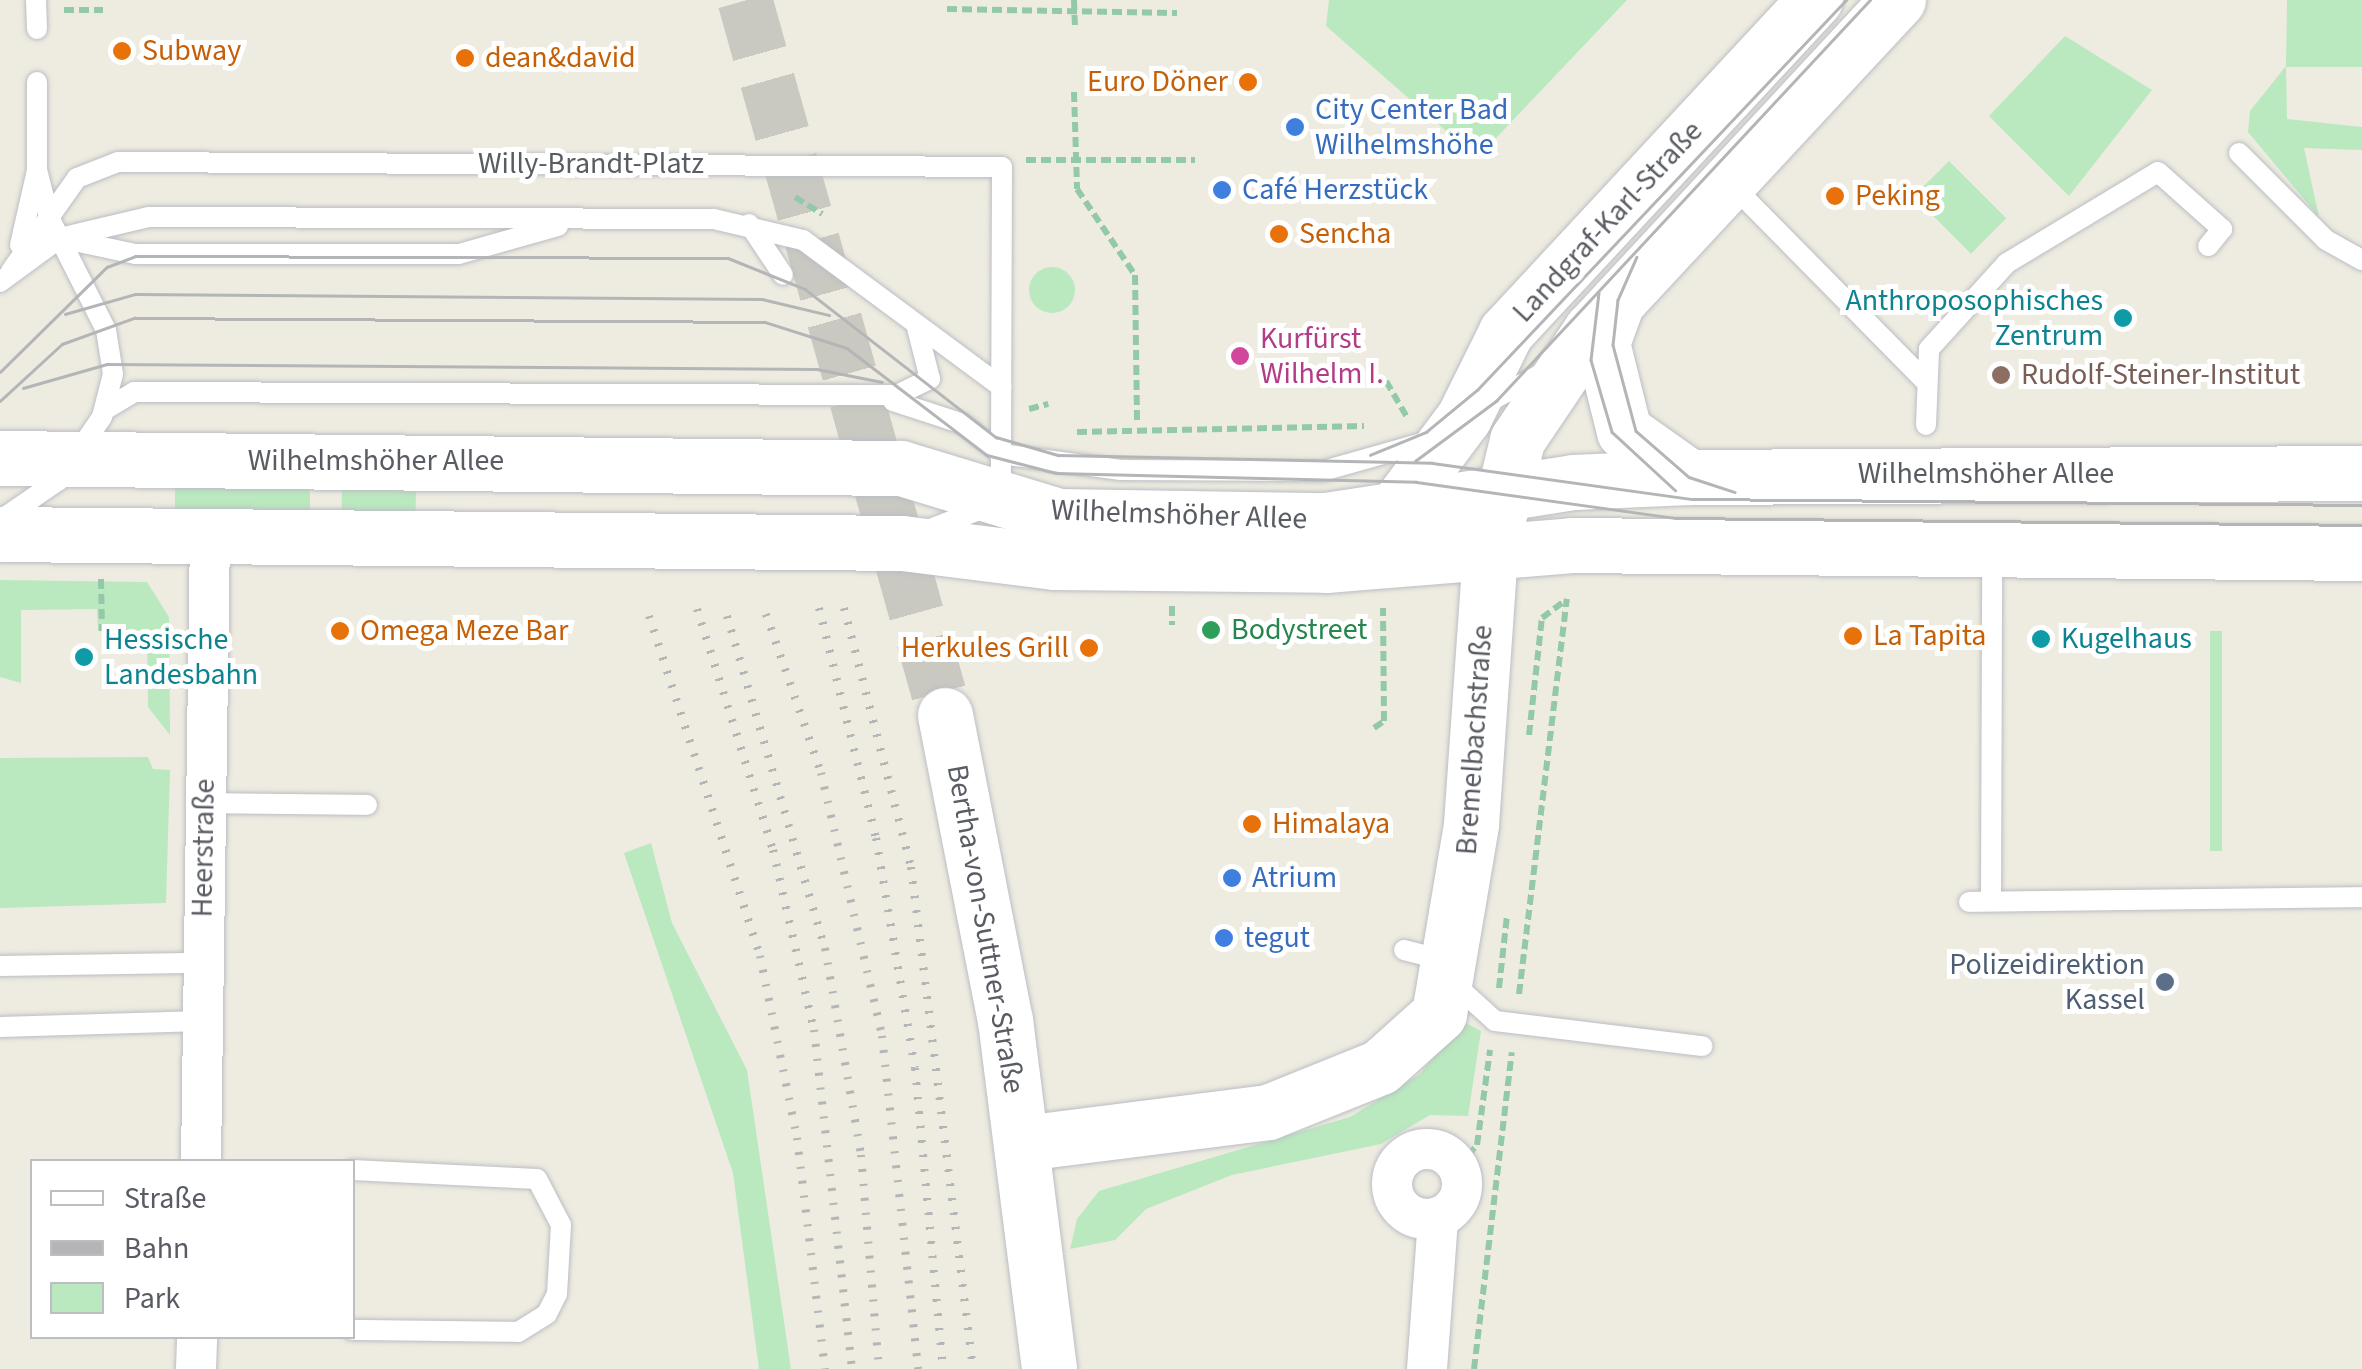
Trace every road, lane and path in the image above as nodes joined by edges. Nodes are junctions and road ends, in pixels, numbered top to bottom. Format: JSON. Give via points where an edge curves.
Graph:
{"nodes":[{"id":1,"x":36,"y":0,"type":"edge"},
{"id":2,"x":974,"y":0,"type":"edge"},
{"id":3,"x":1074,"y":0,"type":"edge"},
{"id":4,"x":1815,"y":0,"type":"edge"},
{"id":5,"x":1898,"y":0,"type":"edge"},
{"id":6,"x":947,"y":9,"type":"dead end"},
{"id":7,"x":974,"y":10,"type":"junction"},
{"id":8,"x":1074,"y":12,"type":"junction"},
{"id":9,"x":1177,"y":13,"type":"dead end"},
{"id":10,"x":1075,"y":28,"type":"dead end"},
{"id":11,"x":37,"y":29,"type":"dead end"},
{"id":12,"x":36,"y":82,"type":"dead end"},
{"id":13,"x":1074,"y":92,"type":"dead end"},
{"id":14,"x":2239,"y":152,"type":"dead end"},
{"id":15,"x":1076,"y":160,"type":"junction"},
{"id":16,"x":1195,"y":160,"type":"dead end"},
{"id":17,"x":1002,"y":166,"type":"junction"},
{"id":18,"x":37,"y":170,"type":"junction"},
{"id":19,"x":1729,"y":182,"type":"junction"},
{"id":20,"x":48,"y":217,"type":"junction"},
{"id":21,"x":584,"y":218,"type":"junction"},
{"id":22,"x":749,"y":224,"type":"junction"},
{"id":23,"x":60,"y":238,"type":"junction"},
{"id":24,"x":2208,"y":246,"type":"dead end"},
{"id":25,"x":2362,"y":260,"type":"edge"},
{"id":26,"x":784,"y":275,"type":"dead end"},
{"id":27,"x":5,"y":276,"type":"edge"},
{"id":28,"x":1618,"y":300,"type":"junction"},
{"id":29,"x":909,"y":319,"type":"junction"},
{"id":30,"x":1564,"y":364,"type":"junction"},
{"id":31,"x":1386,"y":380,"type":"dead end"},
{"id":32,"x":1002,"y":387,"type":"junction"},
{"id":33,"x":871,"y":398,"type":"junction"},
{"id":34,"x":106,"y":409,"type":"junction"},
{"id":35,"x":1464,"y":418,"type":"junction"},
{"id":36,"x":1411,"y":424,"type":"dead end"},
{"id":37,"x":1320,"y":426,"type":"dead end"},
{"id":38,"x":1927,"y":449,"type":"junction"},
{"id":39,"x":0,"y":458,"type":"edge"},
{"id":40,"x":74,"y":460,"type":"junction"},
{"id":41,"x":2362,"y":473,"type":"edge"},
{"id":42,"x":998,"y":474,"type":"junction"},
{"id":43,"x":1689,"y":477,"type":"junction"},
{"id":44,"x":1499,"y":498,"type":"junction"},
{"id":45,"x":1393,"y":512,"type":"junction"},
{"id":46,"x":0,"y":519,"type":"edge"},
{"id":47,"x":0,"y":534,"type":"edge"},
{"id":48,"x":210,"y":534,"type":"junction"},
{"id":49,"x":902,"y":542,"type":"junction"},
{"id":50,"x":1992,"y":550,"type":"junction"},
{"id":51,"x":1490,"y":552,"type":"junction"},
{"id":52,"x":2362,"y":553,"type":"edge"},
{"id":53,"x":1011,"y":560,"type":"junction"},
{"id":54,"x":100,"y":562,"type":"dead end"},
{"id":55,"x":1567,"y":599,"type":"dead end"},
{"id":56,"x":1383,"y":608,"type":"dead end"},
{"id":57,"x":102,"y":632,"type":"dead end"},
{"id":58,"x":946,"y":715,"type":"tunnel mouth"},
{"id":59,"x":1374,"y":728,"type":"dead end"},
{"id":60,"x":205,"y":803,"type":"junction"},
{"id":61,"x":367,"y":806,"type":"dead end"},
{"id":62,"x":1991,"y":896,"type":"junction"},
{"id":63,"x":2362,"y":897,"type":"edge"},
{"id":64,"x":1969,"y":902,"type":"dead end"},
{"id":65,"x":202,"y":963,"type":"junction"},
{"id":66,"x":1436,"y":965,"type":"junction"},
{"id":67,"x":0,"y":966,"type":"edge"},
{"id":68,"x":202,"y":1021,"type":"junction"},
{"id":69,"x":1516,"y":1024,"type":"junction"},
{"id":70,"x":0,"y":1027,"type":"edge"},
{"id":71,"x":1702,"y":1046,"type":"dead end"},
{"id":72,"x":1490,"y":1050,"type":"dead end"},
{"id":73,"x":1023,"y":1143,"type":"junction"},
{"id":74,"x":201,"y":1159,"type":"edge"},
{"id":75,"x":1458,"y":1167,"type":"junction"},
{"id":76,"x":355,"y":1170,"type":"edge"},
{"id":77,"x":1438,"y":1218,"type":"junction"},
{"id":78,"x":355,"y":1330,"type":"edge"},
{"id":79,"x":196,"y":1339,"type":"edge"},
{"id":80,"x":196,"y":1369,"type":"edge"},
{"id":81,"x":1050,"y":1369,"type":"edge"},
{"id":82,"x":1427,"y":1369,"type":"edge"},
{"id":83,"x":1474,"y":1369,"type":"edge"}],
"edges":[{"from":1,"to":11,"type":"lane"},
{"from":2,"to":7,"type":"path"},
{"from":3,"to":8,"type":"path"},
{"from":4,"to":35,"type":"main road","name":"Landgraf-Karl-Straße","via":[[1506,332]]},
{"from":5,"to":19,"type":"main road","name":"Landgraf-Karl-Straße"},
{"from":6,"to":7,"type":"path"},
{"from":7,"to":8,"type":"path"},
{"from":8,"to":9,"type":"path"},
{"from":8,"to":10,"type":"path"},
{"from":12,"to":18,"type":"lane"},
{"from":13,"to":15,"type":"path"},
{"from":14,"to":25,"type":"lane","via":[[2326,240]]},
{"from":15,"to":16,"type":"path"},
{"from":15,"to":17,"type":"path"},
{"from":15,"to":37,"type":"path","via":[[1077,189],[1134,275],[1138,424]]},
{"from":17,"to":20,"type":"lane","name":"Willy-Brandt-Platz","via":[[118,162],[77,178]]},
{"from":17,"to":32,"type":"lane"},
{"from":18,"to":20,"type":"lane"},
{"from":18,"to":27,"type":"lane"},
{"from":19,"to":28,"type":"main road","name":"Landgraf-Karl-Straße"},
{"from":19,"to":38,"type":"lane","via":[[1926,375]]},
{"from":20,"to":23,"type":"lane"},
{"from":20,"to":27,"type":"lane","name":"Willy-Brandt-Platz"},
{"from":21,"to":22,"type":"lane"},
{"from":21,"to":23,"type":"lane","via":[[149,217]]},
{"from":21,"to":23,"type":"lane","via":[[459,254],[135,254]]},
{"from":22,"to":26,"type":"lane"},
{"from":22,"to":29,"type":"lane","via":[[803,240]]},
{"from":23,"to":27,"type":"lane"},
{"from":23,"to":34,"type":"lane","via":[[106,330]]},
{"from":24,"to":38,"type":"lane","via":[[2222,229],[2158,172],[2007,263],[1929,349]]},
{"from":28,"to":30,"type":"main road","name":"Landgraf-Karl-Straße"},
{"from":28,"to":43,"type":"main road","name":"Landgraf-Karl-Straße","via":[[1602,343],[1624,431]]},
{"from":29,"to":32,"type":"lane"},
{"from":29,"to":33,"type":"lane","via":[[928,348],[930,379],[914,392]]},
{"from":30,"to":35,"type":"lane"},
{"from":30,"to":44,"type":"main road","name":"Landgraf-Karl-Straße","via":[[1517,440]]},
{"from":31,"to":36,"type":"path"},
{"from":32,"to":42,"type":"lane"},
{"from":33,"to":34,"type":"lane","via":[[134,392]]},
{"from":33,"to":42,"type":"lane","via":[[919,405]]},
{"from":34,"to":40,"type":"lane"},
{"from":35,"to":42,"type":"lane","via":[[1429,441],[1323,471]]},
{"from":35,"to":45,"type":"main road","name":"Landgraf-Karl-Straße"},
{"from":38,"to":41,"type":"main road","name":"Wilhelmshöher Allee"},
{"from":38,"to":43,"type":"main road","name":"Wilhelmshöher Allee"},
{"from":39,"to":40,"type":"main road","name":"Wilhelmshöher Allee"},
{"from":40,"to":42,"type":"main road","name":"Wilhelmshöher Allee"},
{"from":40,"to":46,"type":"lane","via":[[29,506]]},
{"from":42,"to":45,"type":"main road","name":"Wilhelmshöher Allee","via":[[1058,516]]},
{"from":42,"to":49,"type":"lane"},
{"from":42,"to":53,"type":"lane"},
{"from":43,"to":44,"type":"main road","name":"Wilhelmshöher Allee","via":[[1574,482]]},
{"from":44,"to":45,"type":"main road","name":"Wilhelmshöher Allee"},
{"from":44,"to":51,"type":"main road","name":"Bremelbachstraße"},
{"from":47,"to":48,"type":"main road","name":"Wilhelmshöher Allee"},
{"from":48,"to":49,"type":"main road","name":"Wilhelmshöher Allee"},
{"from":48,"to":60,"type":"street","name":"Heerstraße"},
{"from":49,"to":53,"type":"main road","name":"Wilhelmshöher Allee"},
{"from":50,"to":51,"type":"main road","name":"Wilhelmshöher Allee"},
{"from":50,"to":52,"type":"main road","name":"Wilhelmshöher Allee"},
{"from":50,"to":62,"type":"lane"},
{"from":51,"to":53,"type":"main road","name":"Wilhelmshöher Allee","via":[[1410,565]]},
{"from":51,"to":66,"type":"main road","name":"Bremelbachstraße"},
{"from":54,"to":57,"type":"path"},
{"from":55,"to":69,"type":"path"},
{"from":56,"to":59,"type":"path","via":[[1384,721]]},
{"from":58,"to":73,"type":"main road","name":"Bertha-von-Suttner-Straße"},
{"from":60,"to":61,"type":"lane"},
{"from":60,"to":65,"type":"street","name":"Heerstraße"},
{"from":62,"to":63,"type":"lane"},
{"from":62,"to":64,"type":"lane"},
{"from":65,"to":67,"type":"lane"},
{"from":65,"to":68,"type":"street","name":"Heerstraße"},
{"from":66,"to":69,"type":"lane","via":[[1495,1021]]},
{"from":66,"to":73,"type":"main road","name":"Bremelbachstraße","via":[[1440,1014],[1416,1038],[1337,1089],[1268,1112]]},
{"from":68,"to":70,"type":"lane"},
{"from":68,"to":74,"type":"street","name":"Heerstraße"},
{"from":69,"to":71,"type":"lane"},
{"from":69,"to":83,"type":"path"},
{"from":72,"to":75,"type":"path","via":[[1477,1144]]},
{"from":73,"to":81,"type":"main road","name":"Bertha-von-Suttner-Straße"},
{"from":75,"to":77,"type":"street","via":[[1462,1187]]},
{"from":75,"to":77,"type":"street","via":[[1442,1152],[1419,1149],[1391,1182],[1397,1204]]},
{"from":76,"to":78,"type":"lane","via":[[537,1179],[561,1225],[556,1294],[547,1314],[518,1332]]},
{"from":77,"to":82,"type":"street"},
{"from":79,"to":80,"type":"street"}]}
